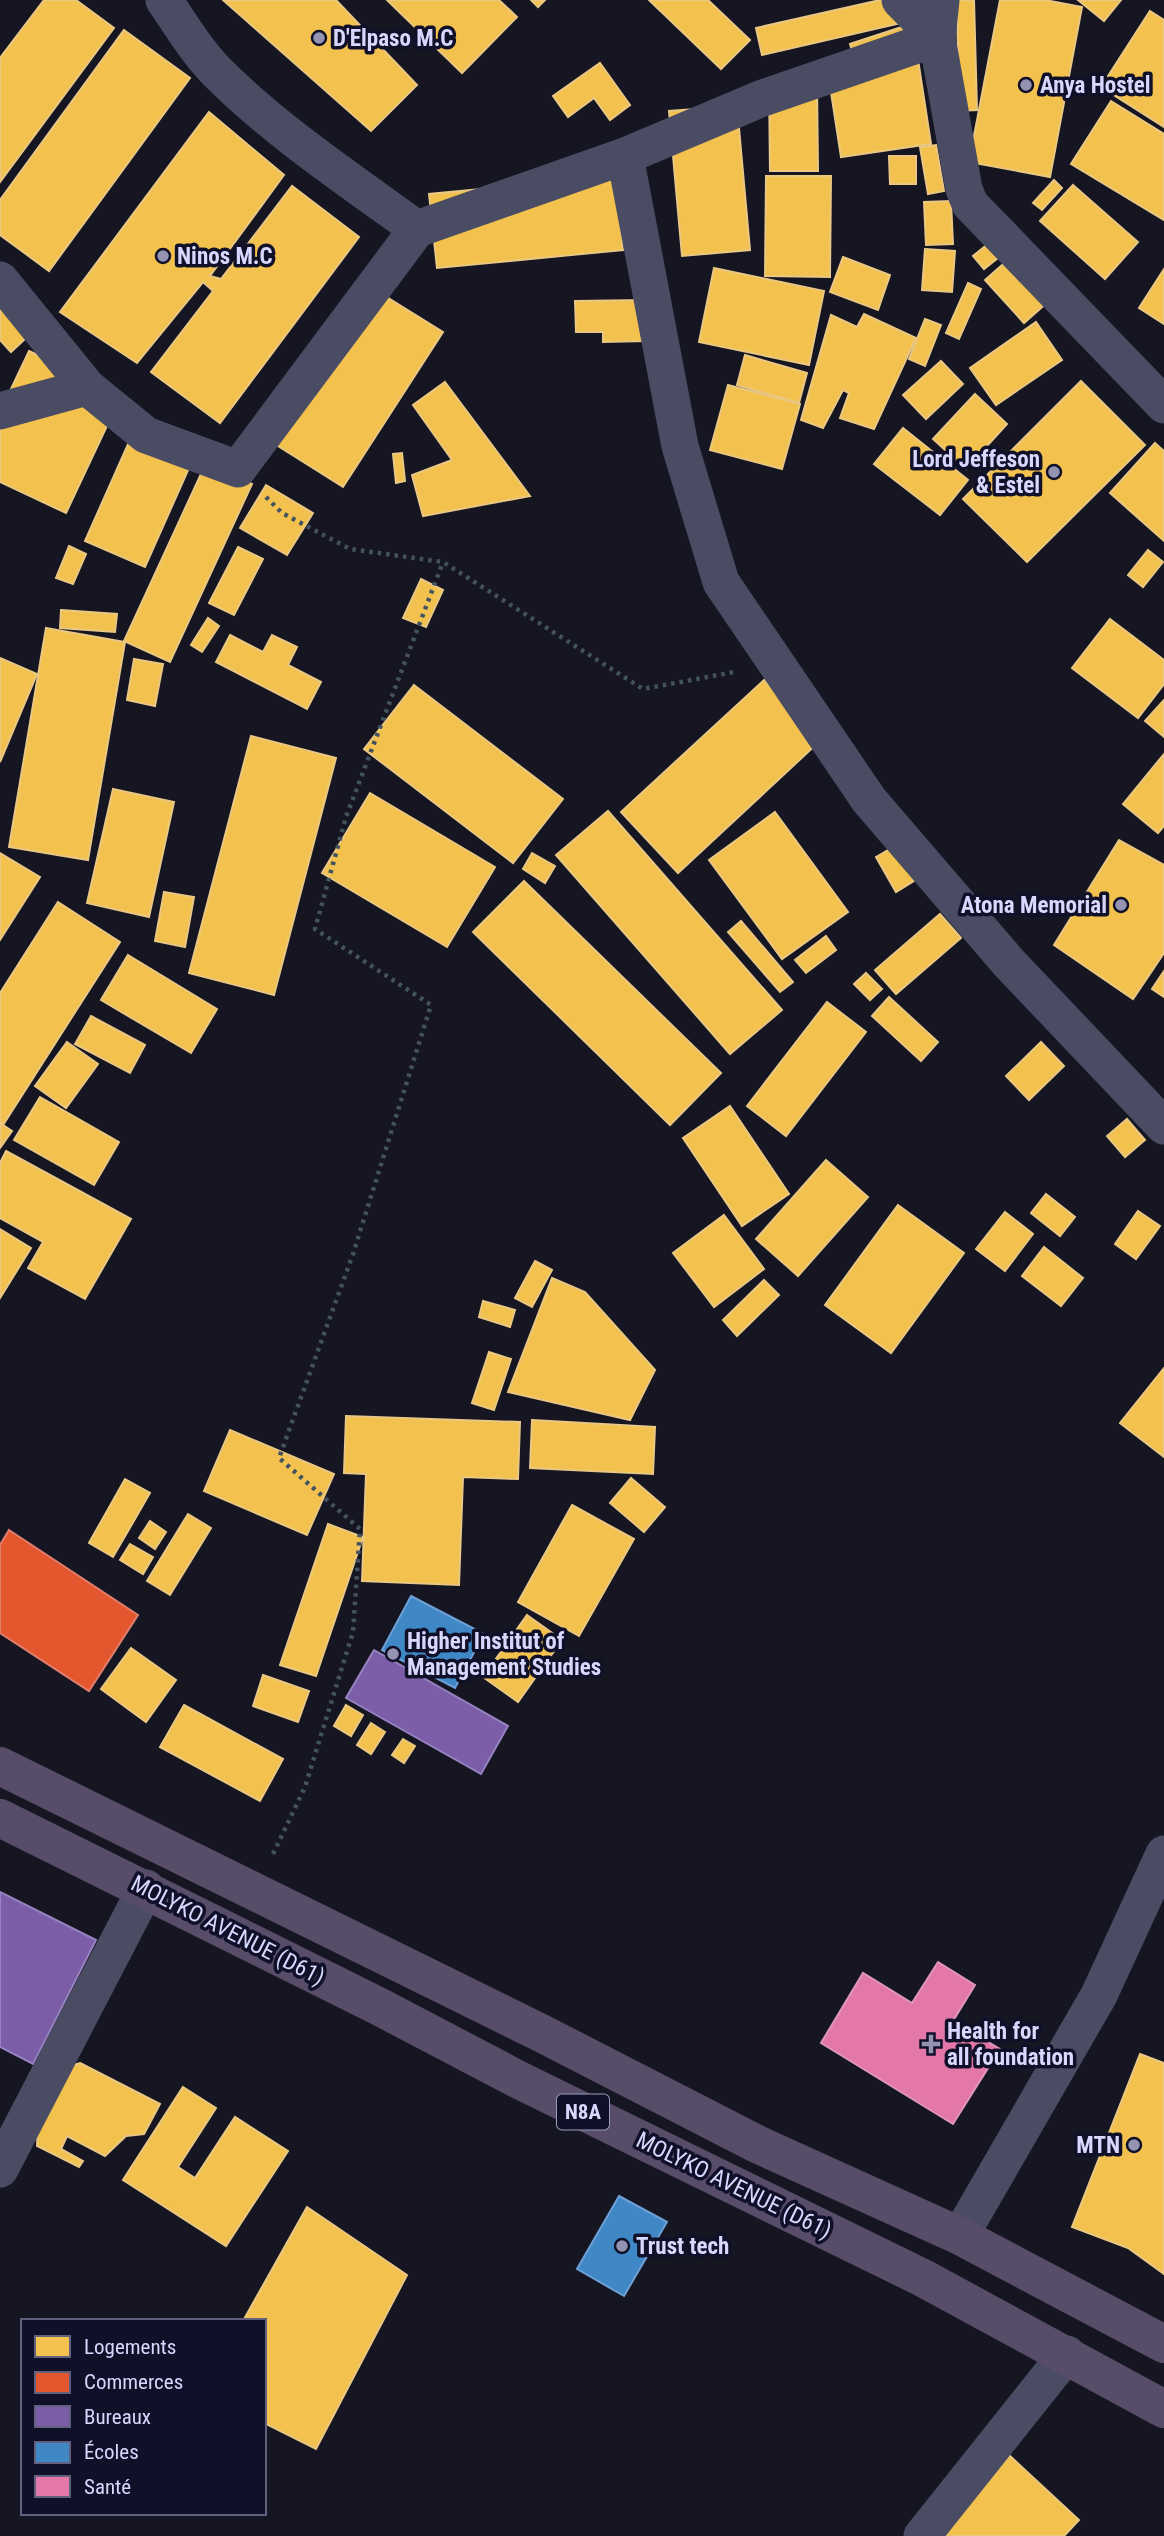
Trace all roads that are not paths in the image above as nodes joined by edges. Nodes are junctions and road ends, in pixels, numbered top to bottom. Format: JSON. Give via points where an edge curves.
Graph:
{"nodes":[{"id":1,"x":164,"y":0,"type":"edge"},
{"id":2,"x":900,"y":0,"type":"edge"},
{"id":3,"x":941,"y":0,"type":"edge"},
{"id":4,"x":937,"y":38,"type":"junction"},
{"id":5,"x":625,"y":156,"type":"junction"},
{"id":6,"x":417,"y":229,"type":"junction"},
{"id":7,"x":0,"y":280,"type":"edge"},
{"id":8,"x":88,"y":387,"type":"junction"},
{"id":9,"x":1164,"y":405,"type":"edge"},
{"id":10,"x":0,"y":411,"type":"edge"},
{"id":11,"x":1164,"y":1126,"type":"edge"},
{"id":12,"x":0,"y":1766,"type":"edge"},
{"id":13,"x":0,"y":1818,"type":"edge"},
{"id":14,"x":1164,"y":1854,"type":"edge"},
{"id":15,"x":146,"y":1888,"type":"junction"},
{"id":16,"x":0,"y":2169,"type":"edge"},
{"id":17,"x":960,"y":2236,"type":"junction"},
{"id":18,"x":1164,"y":2344,"type":"edge"},
{"id":19,"x":1067,"y":2354,"type":"junction"},
{"id":20,"x":1164,"y":2409,"type":"edge"},
{"id":21,"x":922,"y":2536,"type":"edge"}],
"edges":[{"from":1,"to":6,"type":"street","via":[[219,74],[327,164]]},
{"from":2,"to":4,"type":"street"},
{"from":3,"to":4,"type":"street"},
{"from":4,"to":5,"type":"street","via":[[760,99]]},
{"from":4,"to":9,"type":"street","via":[[970,204]]},
{"from":5,"to":6,"type":"street"},
{"from":5,"to":11,"type":"street","via":[[684,458],[721,582],[869,800],[1009,963]]},
{"from":6,"to":8,"type":"street","via":[[238,469],[156,440]]},
{"from":7,"to":8,"type":"street"},
{"from":8,"to":10,"type":"street"},
{"from":12,"to":17,"type":"highway","name":"MOLYKO AVENUE (D61)","number":"N8A","via":[[759,2145]]},
{"from":13,"to":15,"type":"highway","name":"MOLYKO AVENUE (D61)","number":"N8A"},
{"from":14,"to":17,"type":"street","via":[[1099,1996]]},
{"from":15,"to":16,"type":"street"},
{"from":15,"to":19,"type":"highway","name":"MOLYKO AVENUE (D61)","number":"N8A"},
{"from":17,"to":18,"type":"highway","name":"MOLYKO AVENUE (D61)","number":"N8A"},
{"from":19,"to":20,"type":"highway","name":"MOLYKO AVENUE (D61)","number":"N8A"},
{"from":19,"to":21,"type":"street"}]}
